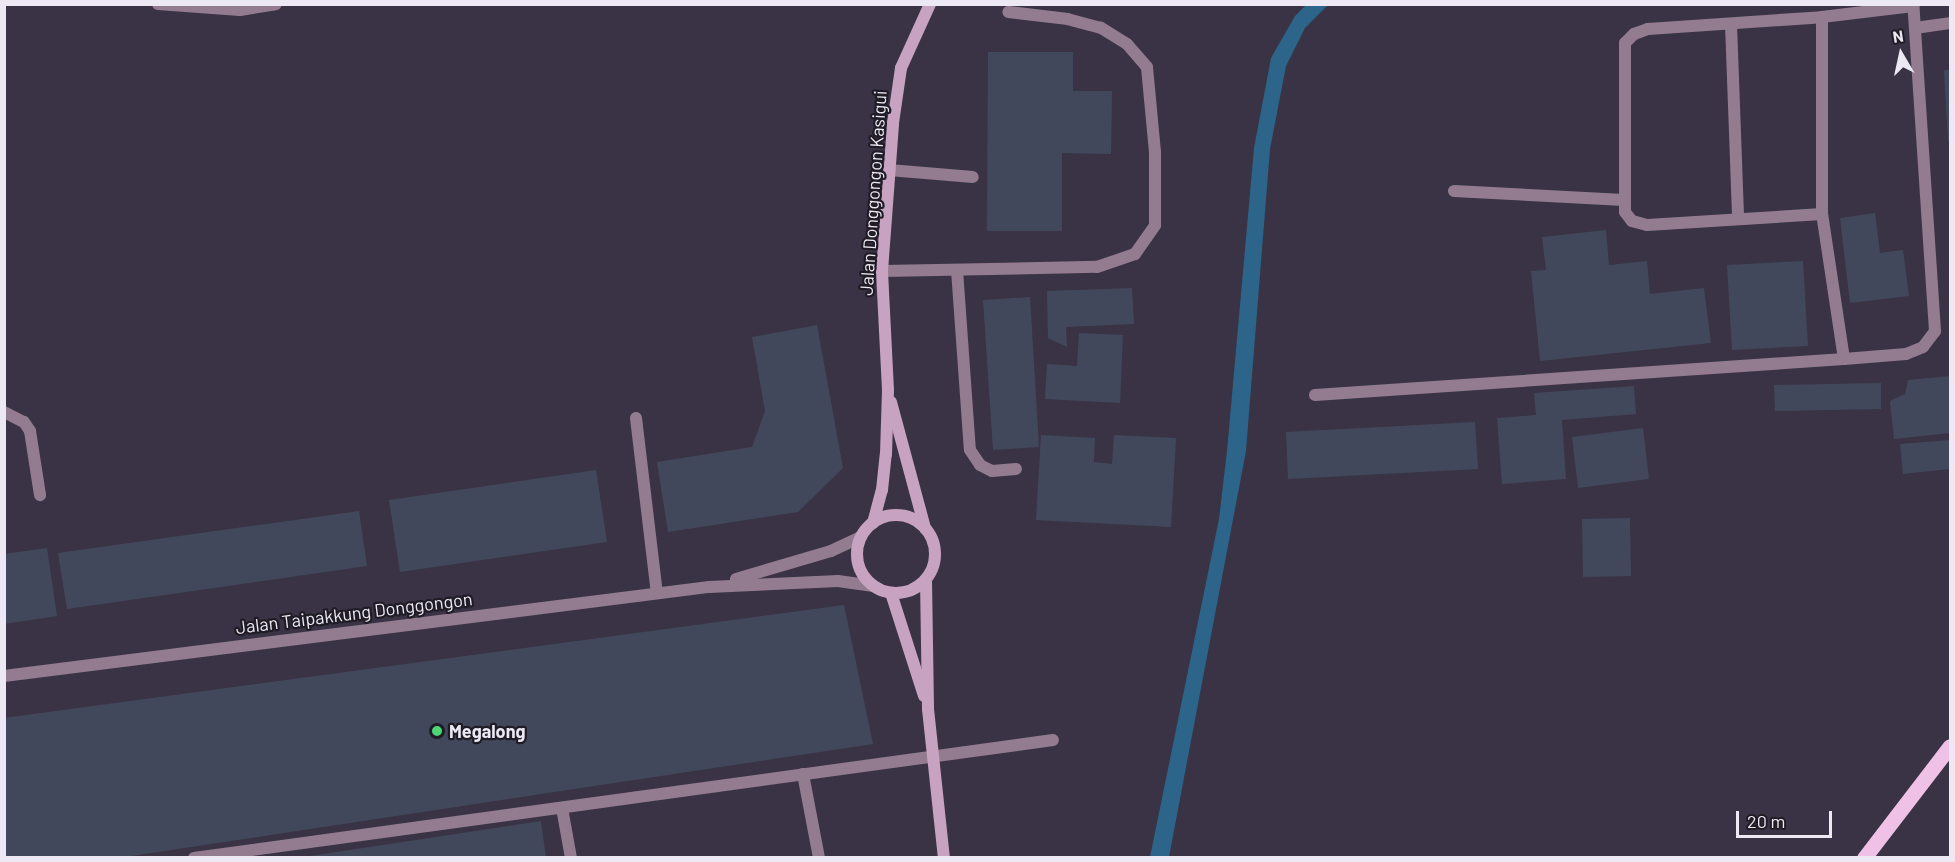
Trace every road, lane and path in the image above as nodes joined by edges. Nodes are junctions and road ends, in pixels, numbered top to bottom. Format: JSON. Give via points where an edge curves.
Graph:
{"nodes":[{"id":1,"x":158,"y":4,"type":"edge"},
{"id":2,"x":276,"y":4,"type":"edge"},
{"id":3,"x":930,"y":4,"type":"edge"},
{"id":4,"x":1913,"y":5,"type":"edge"},
{"id":5,"x":1008,"y":12,"type":"dead end"},
{"id":6,"x":1822,"y":18,"type":"junction"},
{"id":7,"x":1950,"y":23,"type":"edge"},
{"id":8,"x":1731,"y":24,"type":"junction"},
{"id":9,"x":1915,"y":28,"type":"junction"},
{"id":10,"x":889,"y":170,"type":"junction"},
{"id":11,"x":973,"y":177,"type":"dead end"},
{"id":12,"x":1454,"y":191,"type":"dead end"},
{"id":13,"x":1624,"y":200,"type":"junction"},
{"id":14,"x":1822,"y":214,"type":"junction"},
{"id":15,"x":1738,"y":219,"type":"junction"},
{"id":16,"x":957,"y":270,"type":"junction"},
{"id":17,"x":882,"y":272,"type":"junction"},
{"id":18,"x":1844,"y":359,"type":"junction"},
{"id":19,"x":888,"y":390,"type":"junction"},
{"id":20,"x":1315,"y":395,"type":"dead end"},
{"id":21,"x":4,"y":412,"type":"edge"},
{"id":22,"x":636,"y":418,"type":"dead end"},
{"id":23,"x":1016,"y":469,"type":"dead end"},
{"id":24,"x":40,"y":495,"type":"dead end"},
{"id":25,"x":873,"y":523,"type":"junction"},
{"id":26,"x":925,"y":528,"type":"junction"},
{"id":27,"x":861,"y":537,"type":"junction"},
{"id":28,"x":926,"y":580,"type":"junction"},
{"id":29,"x":874,"y":586,"type":"junction"},
{"id":30,"x":709,"y":587,"type":"junction"},
{"id":31,"x":657,"y":593,"type":"junction"},
{"id":32,"x":891,"y":593,"type":"junction"},
{"id":33,"x":4,"y":676,"type":"edge"},
{"id":34,"x":928,"y":709,"type":"junction"},
{"id":35,"x":1053,"y":740,"type":"dead end"},
{"id":36,"x":1950,"y":746,"type":"edge"},
{"id":37,"x":935,"y":758,"type":"junction"},
{"id":38,"x":803,"y":774,"type":"junction"},
{"id":39,"x":562,"y":808,"type":"junction"},
{"id":40,"x":194,"y":858,"type":"edge"},
{"id":41,"x":571,"y":858,"type":"edge"},
{"id":42,"x":819,"y":858,"type":"edge"},
{"id":43,"x":944,"y":858,"type":"edge"},
{"id":44,"x":1864,"y":858,"type":"edge"}],
"edges":[{"from":1,"to":2,"type":"street","via":[[240,10]]},
{"from":3,"to":10,"type":"street","name":"Jalan Donggongon Kasigui","via":[[901,68]]},
{"from":4,"to":6,"type":"street"},
{"from":4,"to":9,"type":"street"},
{"from":5,"to":16,"type":"street","via":[[1101,28],[1127,44],[1147,67],[1155,152],[1155,225],[1135,254],[1097,267]]},
{"from":6,"to":8,"type":"street"},
{"from":6,"to":14,"type":"street"},
{"from":7,"to":9,"type":"street"},
{"from":8,"to":13,"type":"street","via":[[1648,29],[1634,34],[1625,43]]},
{"from":8,"to":15,"type":"street"},
{"from":9,"to":18,"type":"street","via":[[1935,331],[1923,347],[1906,354]]},
{"from":10,"to":11,"type":"street"},
{"from":10,"to":17,"type":"street","name":"Jalan Donggongon Kasigui"},
{"from":12,"to":13,"type":"street"},
{"from":13,"to":15,"type":"street","via":[[1632,221],[1647,225]]},
{"from":14,"to":15,"type":"street"},
{"from":14,"to":18,"type":"street"},
{"from":16,"to":17,"type":"street"},
{"from":16,"to":23,"type":"street","via":[[970,450],[980,465],[992,471]]},
{"from":17,"to":19,"type":"street","name":"Jalan Donggongon Kasigui"},
{"from":18,"to":20,"type":"street"},
{"from":19,"to":25,"type":"street","via":[[883,481]]},
{"from":19,"to":26,"type":"street"},
{"from":21,"to":24,"type":"street","via":[[24,422],[30,431]]},
{"from":22,"to":31,"type":"street"},
{"from":25,"to":26,"type":"street","via":[[883,518],[906,517]]},
{"from":25,"to":27,"type":"street"},
{"from":26,"to":28,"type":"street","via":[[931,537],[935,560]]},
{"from":27,"to":29,"type":"street","via":[[857,548],[860,569]]},
{"from":27,"to":30,"type":"street","name":"Jalan Taipakkung Donggongon","via":[[787,566]]},
{"from":28,"to":32,"type":"street","via":[[904,592]]},
{"from":28,"to":34,"type":"street"},
{"from":29,"to":30,"type":"street","name":"Jalan Taipakkung Donggongon","via":[[828,581]]},
{"from":29,"to":32,"type":"street"},
{"from":30,"to":31,"type":"street","name":"Jalan Taipakkung Donggongon"},
{"from":31,"to":33,"type":"street","name":"Jalan Taipakkung Donggongon"},
{"from":32,"to":34,"type":"street"},
{"from":34,"to":37,"type":"street"},
{"from":35,"to":37,"type":"street"},
{"from":36,"to":44,"type":"main road"},
{"from":37,"to":38,"type":"street"},
{"from":37,"to":43,"type":"street"},
{"from":38,"to":39,"type":"street"},
{"from":38,"to":42,"type":"street"},
{"from":39,"to":40,"type":"street"},
{"from":39,"to":41,"type":"street"}]}
